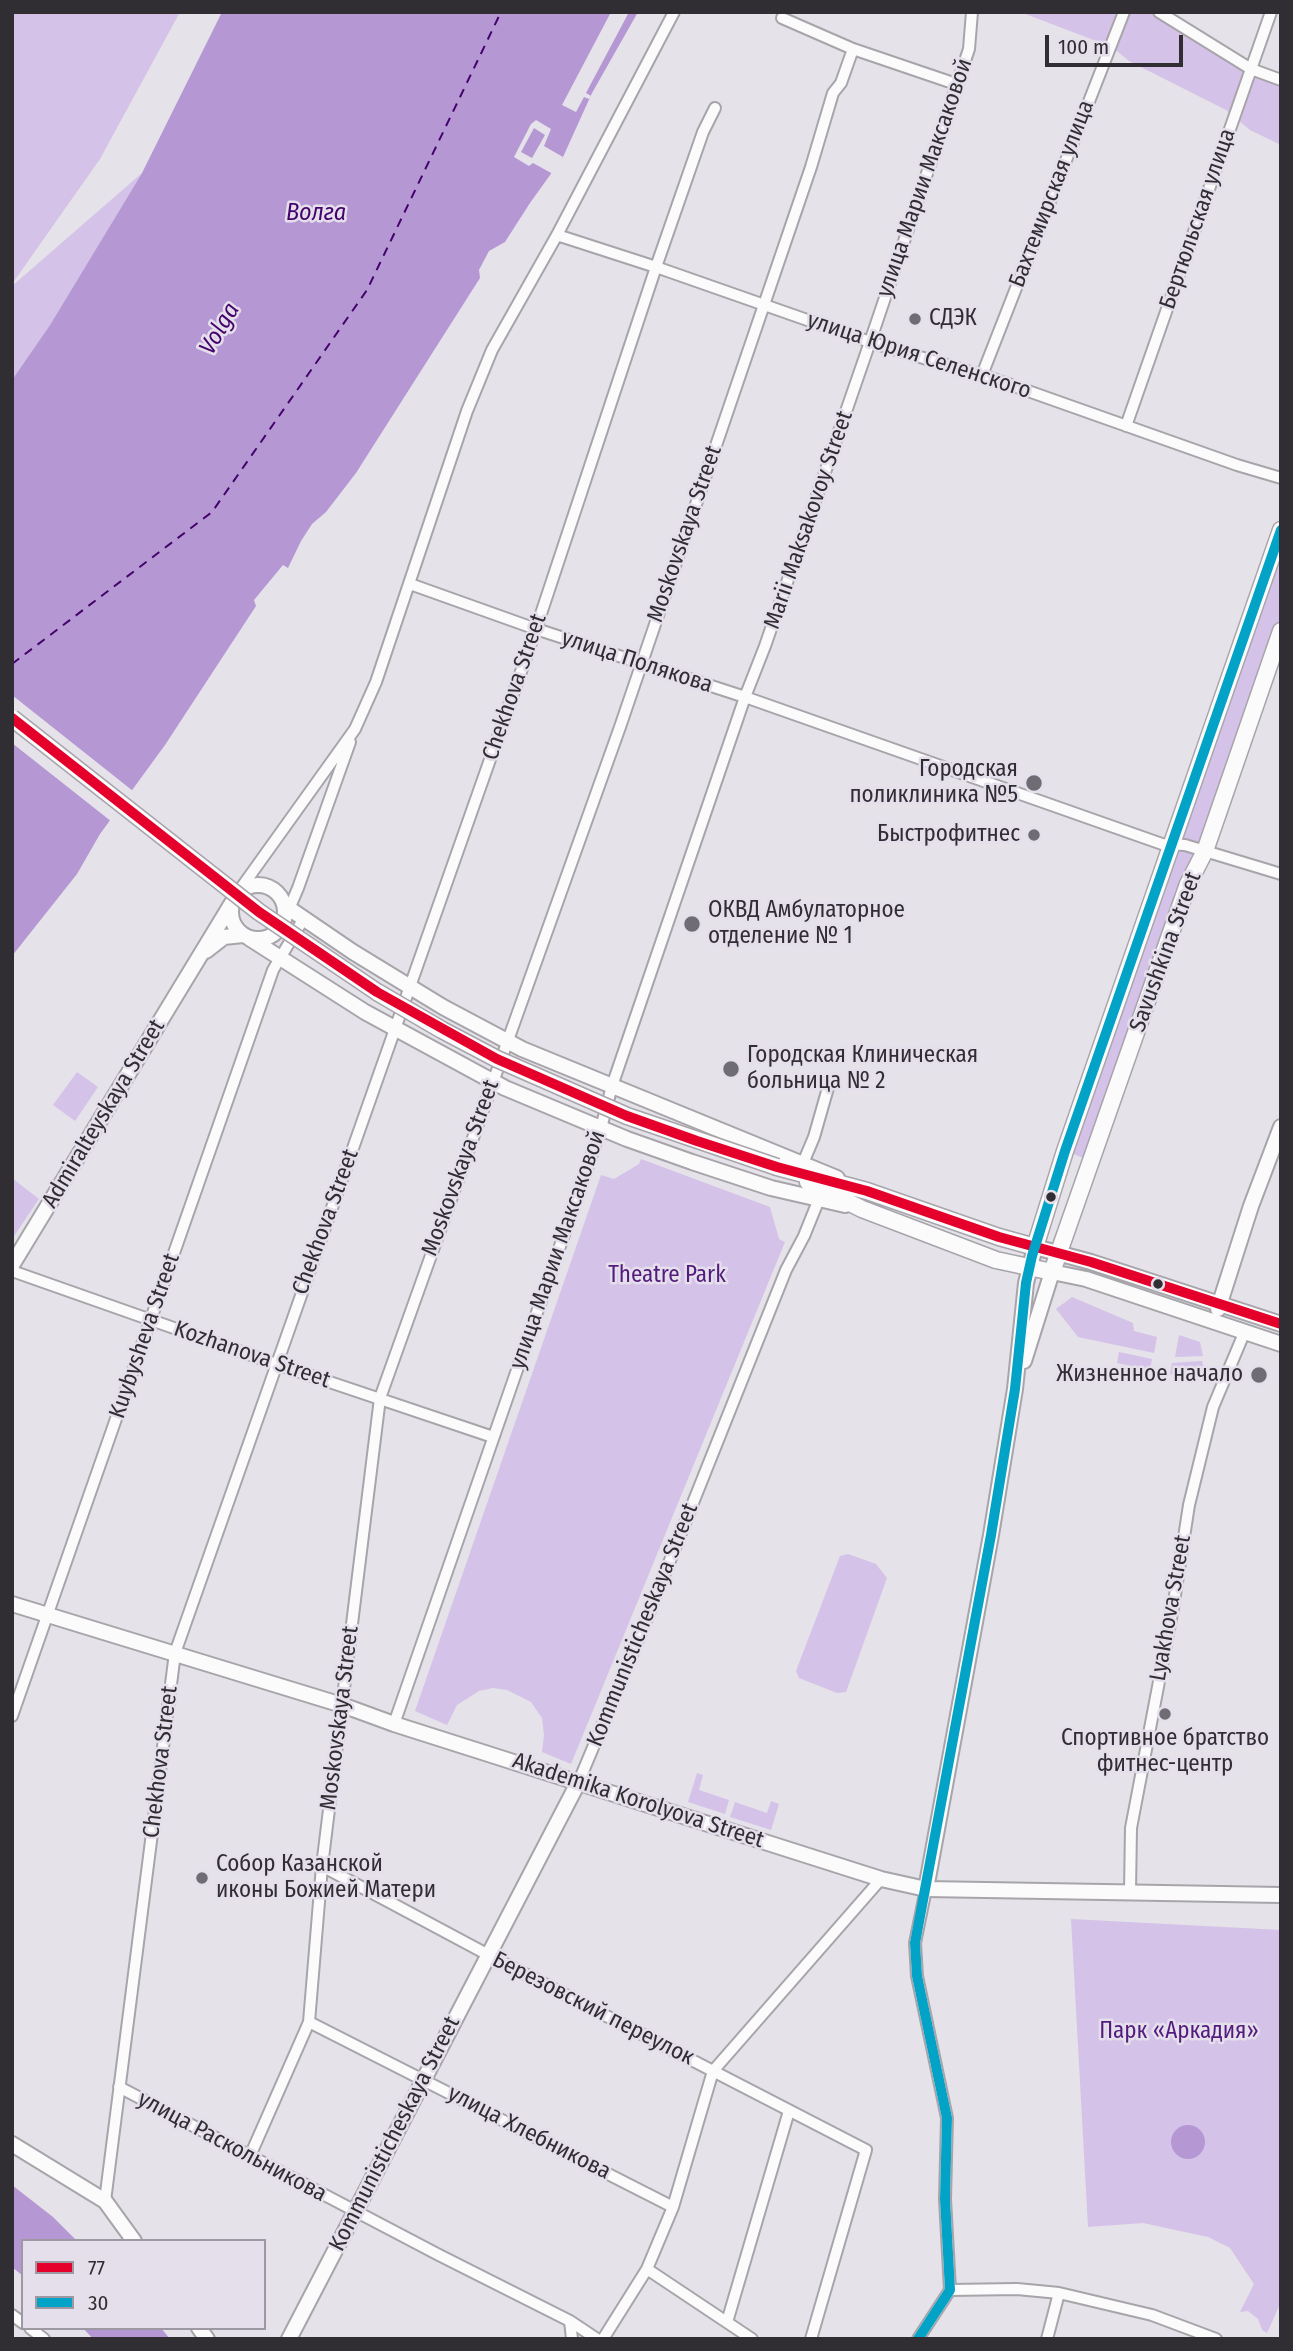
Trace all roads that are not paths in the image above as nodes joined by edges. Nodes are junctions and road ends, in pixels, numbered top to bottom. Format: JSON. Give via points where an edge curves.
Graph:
{"nodes":[{"id":1,"x":674,"y":12,"type":"edge"},
{"id":2,"x":972,"y":12,"type":"edge"},
{"id":3,"x":1124,"y":12,"type":"edge"},
{"id":4,"x":1159,"y":12,"type":"edge"},
{"id":5,"x":1271,"y":12,"type":"edge"},
{"id":6,"x":782,"y":18,"type":"dead end"},
{"id":7,"x":853,"y":49,"type":"junction"},
{"id":8,"x":1251,"y":69,"type":"junction"},
{"id":9,"x":1281,"y":79,"type":"edge"},
{"id":10,"x":956,"y":84,"type":"junction"},
{"id":11,"x":715,"y":108,"type":"dead end"},
{"id":12,"x":557,"y":235,"type":"junction"},
{"id":13,"x":656,"y":267,"type":"junction"},
{"id":14,"x":764,"y":304,"type":"junction"},
{"id":15,"x":870,"y":342,"type":"junction"},
{"id":16,"x":982,"y":375,"type":"junction"},
{"id":17,"x":1126,"y":426,"type":"junction"},
{"id":18,"x":1281,"y":478,"type":"edge"},
{"id":19,"x":1281,"y":530,"type":"edge"},
{"id":20,"x":410,"y":584,"type":"junction"},
{"id":21,"x":536,"y":629,"type":"junction"},
{"id":22,"x":1281,"y":631,"type":"edge"},
{"id":23,"x":640,"y":664,"type":"junction"},
{"id":24,"x":745,"y":697,"type":"junction"},
{"id":25,"x":12,"y":718,"type":"edge"},
{"id":26,"x":355,"y":729,"type":"junction"},
{"id":27,"x":1172,"y":843,"type":"junction"},
{"id":28,"x":1205,"y":851,"type":"junction"},
{"id":29,"x":1281,"y":874,"type":"edge"},
{"id":30,"x":234,"y":899,"type":"junction"},
{"id":31,"x":287,"y":907,"type":"junction"},
{"id":32,"x":304,"y":919,"type":"junction"},
{"id":33,"x":246,"y":937,"type":"junction"},
{"id":34,"x":279,"y":957,"type":"junction"},
{"id":35,"x":196,"y":962,"type":"junction"},
{"id":36,"x":410,"y":986,"type":"junction"},
{"id":37,"x":395,"y":1029,"type":"junction"},
{"id":38,"x":507,"y":1040,"type":"junction"},
{"id":39,"x":492,"y":1081,"type":"junction"},
{"id":40,"x":830,"y":1081,"type":"dead end"},
{"id":41,"x":612,"y":1086,"type":"junction"},
{"id":42,"x":1281,"y":1127,"type":"edge"},
{"id":43,"x":601,"y":1128,"type":"junction"},
{"id":44,"x":1065,"y":1151,"type":"junction"},
{"id":45,"x":1093,"y":1161,"type":"junction"},
{"id":46,"x":803,"y":1163,"type":"junction"},
{"id":47,"x":777,"y":1167,"type":"junction"},
{"id":48,"x":867,"y":1191,"type":"junction"},
{"id":49,"x":818,"y":1199,"type":"junction"},
{"id":50,"x":862,"y":1209,"type":"junction"},
{"id":51,"x":1035,"y":1247,"type":"junction"},
{"id":52,"x":1059,"y":1253,"type":"junction"},
{"id":53,"x":12,"y":1265,"type":"edge"},
{"id":54,"x":1030,"y":1268,"type":"junction"},
{"id":55,"x":12,"y":1270,"type":"edge"},
{"id":56,"x":1052,"y":1272,"type":"junction"},
{"id":57,"x":1220,"y":1303,"type":"junction"},
{"id":58,"x":150,"y":1319,"type":"junction"},
{"id":59,"x":1214,"y":1321,"type":"junction"},
{"id":60,"x":1281,"y":1324,"type":"edge"},
{"id":61,"x":1245,"y":1331,"type":"junction"},
{"id":62,"x":1281,"y":1344,"type":"edge"},
{"id":63,"x":276,"y":1364,"type":"junction"},
{"id":64,"x":1015,"y":1390,"type":"junction"},
{"id":65,"x":380,"y":1398,"type":"junction"},
{"id":66,"x":493,"y":1437,"type":"junction"},
{"id":67,"x":12,"y":1604,"type":"edge"},
{"id":68,"x":48,"y":1615,"type":"junction"},
{"id":69,"x":175,"y":1653,"type":"junction"},
{"id":70,"x":342,"y":1705,"type":"junction"},
{"id":71,"x":12,"y":1716,"type":"edge"},
{"id":72,"x":394,"y":1724,"type":"junction"},
{"id":73,"x":579,"y":1781,"type":"junction"},
{"id":74,"x":322,"y":1866,"type":"junction"},
{"id":75,"x":881,"y":1879,"type":"junction"},
{"id":76,"x":926,"y":1889,"type":"junction"},
{"id":77,"x":1130,"y":1891,"type":"junction"},
{"id":78,"x":1281,"y":1895,"type":"edge"},
{"id":79,"x":488,"y":1955,"type":"junction"},
{"id":80,"x":309,"y":2022,"type":"junction"},
{"id":81,"x":713,"y":2071,"type":"junction"},
{"id":82,"x":424,"y":2079,"type":"junction"},
{"id":83,"x":119,"y":2087,"type":"junction"},
{"id":84,"x":789,"y":2112,"type":"junction"},
{"id":85,"x":12,"y":2144,"type":"edge"},
{"id":86,"x":250,"y":2156,"type":"junction"},
{"id":87,"x":105,"y":2201,"type":"junction"},
{"id":88,"x":673,"y":2207,"type":"junction"},
{"id":89,"x":355,"y":2211,"type":"junction"},
{"id":90,"x":133,"y":2239,"type":"edge"},
{"id":91,"x":647,"y":2269,"type":"junction"},
{"id":92,"x":950,"y":2290,"type":"junction"},
{"id":93,"x":1059,"y":2293,"type":"junction"},
{"id":94,"x":570,"y":2321,"type":"junction"},
{"id":95,"x":727,"y":2322,"type":"junction"},
{"id":96,"x":289,"y":2339,"type":"edge"},
{"id":97,"x":572,"y":2339,"type":"edge"},
{"id":98,"x":597,"y":2339,"type":"edge"},
{"id":99,"x":603,"y":2339,"type":"edge"},
{"id":100,"x":752,"y":2339,"type":"edge"},
{"id":101,"x":811,"y":2339,"type":"edge"},
{"id":102,"x":918,"y":2339,"type":"edge"},
{"id":103,"x":1047,"y":2339,"type":"edge"},
{"id":104,"x":1216,"y":2339,"type":"edge"}],
"edges":[{"from":1,"to":12,"type":"street"},
{"from":2,"to":10,"type":"street","name":"улица Марии Максаковой","via":[[969,49]]},
{"from":3,"to":16,"type":"street","name":"Бахтемирская улица"},
{"from":4,"to":8,"type":"street"},
{"from":5,"to":8,"type":"street","name":"Бертюльская улица"},
{"from":6,"to":7,"type":"street"},
{"from":7,"to":10,"type":"street"},
{"from":7,"to":14,"type":"street","name":"Moskovskaya Street","via":[[833,93]]},
{"from":8,"to":9,"type":"street"},
{"from":8,"to":17,"type":"street","name":"Бертюльская улица"},
{"from":10,"to":15,"type":"street","name":"улица Марии Максаковой"},
{"from":11,"to":13,"type":"street","name":"Chekhova Street"},
{"from":12,"to":13,"type":"street","name":"улица Юрия Селенского"},
{"from":12,"to":20,"type":"street","via":[[492,350]]},
{"from":13,"to":14,"type":"street","name":"улица Юрия Селенского"},
{"from":13,"to":21,"type":"street","name":"Chekhova Street"},
{"from":14,"to":15,"type":"street","name":"улица Юрия Селенского"},
{"from":14,"to":23,"type":"street","name":"Moskovskaya Street"},
{"from":15,"to":16,"type":"street","name":"улица Юрия Селенского"},
{"from":15,"to":24,"type":"street","name":"Marii Maksakovoy Street"},
{"from":16,"to":17,"type":"street","name":"улица Юрия Селенского"},
{"from":17,"to":18,"type":"street","name":"улица Юрия Селенского"},
{"from":19,"to":27,"type":"highway","name":"Savushkina Street"},
{"from":20,"to":21,"type":"street","name":"улица Полякова"},
{"from":20,"to":26,"type":"street"},
{"from":21,"to":23,"type":"street","name":"улица Полякова"},
{"from":21,"to":36,"type":"street","name":"Chekhova Street"},
{"from":22,"to":28,"type":"highway","name":"Savushkina Street"},
{"from":23,"to":24,"type":"street","name":"улица Полякова"},
{"from":23,"to":38,"type":"street","name":"Moskovskaya Street"},
{"from":24,"to":27,"type":"street","name":"улица Полякова","via":[[1162,844]]},
{"from":24,"to":41,"type":"street","name":"улица Марии Максаковой"},
{"from":25,"to":47,"type":"highway","bridge":true,"via":[[259,912],[377,992],[497,1059],[614,1111]]},
{"from":26,"to":30,"type":"street"},
{"from":26,"to":31,"type":"street"},
{"from":27,"to":28,"type":"street","name":"улица Полякова"},
{"from":27,"to":44,"type":"highway","name":"Savushkina Street"},
{"from":28,"to":29,"type":"street","name":"улица Полякова"},
{"from":28,"to":45,"type":"highway","name":"Savushkina Street","via":[[1188,884]]},
{"from":30,"to":31,"type":"main road","via":[[251,886],[267,887]]},
{"from":30,"to":33,"type":"main road","via":[[232,921]]},
{"from":30,"to":35,"type":"main road","name":"Admiralteyskaya Street"},
{"from":31,"to":32,"type":"main road"},
{"from":31,"to":33,"type":"main road","via":[[283,923],[271,936]]},
{"from":32,"to":34,"type":"street","name":"Kuybysheva Street"},
{"from":32,"to":36,"type":"main road"},
{"from":33,"to":34,"type":"main road"},
{"from":33,"to":35,"type":"main road","via":[[224,937]]},
{"from":34,"to":37,"type":"main road"},
{"from":34,"to":58,"type":"street","name":"Kuybysheva Street"},
{"from":35,"to":53,"type":"main road","name":"Admiralteyskaya Street"},
{"from":36,"to":37,"type":"street","name":"Chekhova Street"},
{"from":36,"to":38,"type":"main road"},
{"from":37,"to":39,"type":"main road"},
{"from":37,"to":63,"type":"street","name":"Chekhova Street"},
{"from":38,"to":39,"type":"street","name":"Moskovskaya Street"},
{"from":38,"to":41,"type":"main road"},
{"from":39,"to":43,"type":"main road"},
{"from":39,"to":65,"type":"street","name":"Moskovskaya Street"},
{"from":40,"to":46,"type":"street"},
{"from":41,"to":43,"type":"street","name":"улица Марии Максаковой"},
{"from":41,"to":46,"type":"main road"},
{"from":42,"to":57,"type":"main road"},
{"from":43,"to":49,"type":"main road","via":[[705,1167]]},
{"from":43,"to":66,"type":"street","name":"улица Марии Максаковой"},
{"from":44,"to":45,"type":"highway"},
{"from":44,"to":51,"type":"highway","name":"Savushkina Street"},
{"from":45,"to":52,"type":"highway","name":"Savushkina Street"},
{"from":46,"to":48,"type":"main road"},
{"from":47,"to":48,"type":"highway"},
{"from":47,"to":50,"type":"highway"},
{"from":48,"to":51,"type":"highway"},
{"from":49,"to":50,"type":"main road"},
{"from":49,"to":73,"type":"street","name":"Kommunisticheskaya Street"},
{"from":50,"to":54,"type":"highway","via":[[996,1260]]},
{"from":51,"to":52,"type":"main road"},
{"from":51,"to":54,"type":"main road"},
{"from":52,"to":56,"type":"highway","name":"Savushkina Street"},
{"from":52,"to":57,"type":"main road"},
{"from":54,"to":56,"type":"highway"},
{"from":54,"to":64,"type":"main road"},
{"from":55,"to":58,"type":"street","name":"Kozhanova Street"},
{"from":56,"to":59,"type":"main road"},
{"from":56,"to":64,"type":"main road"},
{"from":57,"to":59,"type":"main road"},
{"from":57,"to":60,"type":"main road"},
{"from":58,"to":63,"type":"street","name":"Kozhanova Street"},
{"from":58,"to":68,"type":"street","name":"Kuybysheva Street"},
{"from":59,"to":61,"type":"main road"},
{"from":61,"to":62,"type":"main road"},
{"from":61,"to":77,"type":"street","name":"Lyakhova Street","via":[[1213,1407],[1189,1505],[1130,1828]]},
{"from":63,"to":65,"type":"street","name":"Kozhanova Street"},
{"from":63,"to":69,"type":"street","name":"Chekhova Street"},
{"from":64,"to":76,"type":"main road"},
{"from":65,"to":66,"type":"street","name":"Kozhanova Street"},
{"from":65,"to":70,"type":"street","name":"Moskovskaya Street"},
{"from":66,"to":72,"type":"street","name":"улица Марии Максаковой"},
{"from":67,"to":68,"type":"main road","name":"Akademika Korolyova Street"},
{"from":68,"to":69,"type":"main road","name":"Akademika Korolyova Street"},
{"from":68,"to":71,"type":"street","name":"Kuybysheva Street"},
{"from":69,"to":70,"type":"main road","name":"Akademika Korolyova Street"},
{"from":69,"to":83,"type":"street","name":"Chekhova Street"},
{"from":70,"to":72,"type":"main road","name":"Akademika Korolyova Street"},
{"from":70,"to":74,"type":"street","name":"Moskovskaya Street"},
{"from":72,"to":73,"type":"main road","name":"Akademika Korolyova Street"},
{"from":73,"to":75,"type":"main road","name":"Akademika Korolyova Street"},
{"from":73,"to":79,"type":"main road","name":"Kommunisticheskaya Street"},
{"from":74,"to":79,"type":"street","name":"Березовский переулок"},
{"from":74,"to":80,"type":"street","name":"Moskovskaya Street"},
{"from":75,"to":76,"type":"main road","name":"Akademika Korolyova Street"},
{"from":75,"to":81,"type":"street"},
{"from":76,"to":77,"type":"main road","name":"Akademika Korolyova Street"},
{"from":76,"to":92,"type":"street","via":[[915,1943],[917,1976],[947,2118]]},
{"from":77,"to":78,"type":"main road","name":"Akademika Korolyova Street"},
{"from":79,"to":81,"type":"street","name":"Березовский переулок"},
{"from":79,"to":82,"type":"main road","name":"Kommunisticheskaya Street"},
{"from":80,"to":82,"type":"street","name":"улица Хлебникова"},
{"from":80,"to":86,"type":"street","name":"Moskovskaya Street"},
{"from":81,"to":84,"type":"street","name":"Березовский переулок"},
{"from":81,"to":88,"type":"street"},
{"from":82,"to":88,"type":"street","name":"улица Хлебникова"},
{"from":82,"to":89,"type":"main road","name":"Kommunisticheskaya Street"},
{"from":83,"to":86,"type":"street","name":"улица Раскольникова"},
{"from":83,"to":87,"type":"street","name":"Chekhova Street"},
{"from":84,"to":95,"type":"street"},
{"from":84,"to":101,"type":"street","name":"Березовский переулок","via":[[866,2150]]},
{"from":85,"to":87,"type":"main road"},
{"from":86,"to":89,"type":"street","name":"улица Раскольникова"},
{"from":87,"to":90,"type":"main road"},
{"from":88,"to":91,"type":"street"},
{"from":89,"to":94,"type":"street","name":"улица Раскольникова"},
{"from":89,"to":96,"type":"main road","name":"Kommunisticheskaya Street"},
{"from":91,"to":95,"type":"street"},
{"from":91,"to":99,"type":"street"},
{"from":92,"to":93,"type":"street"},
{"from":92,"to":102,"type":"street"},
{"from":93,"to":103,"type":"street"},
{"from":93,"to":104,"type":"street","via":[[1152,2315]]},
{"from":94,"to":97,"type":"street"},
{"from":94,"to":98,"type":"street","name":"улица Раскольникова"},
{"from":95,"to":100,"type":"street"}]}
